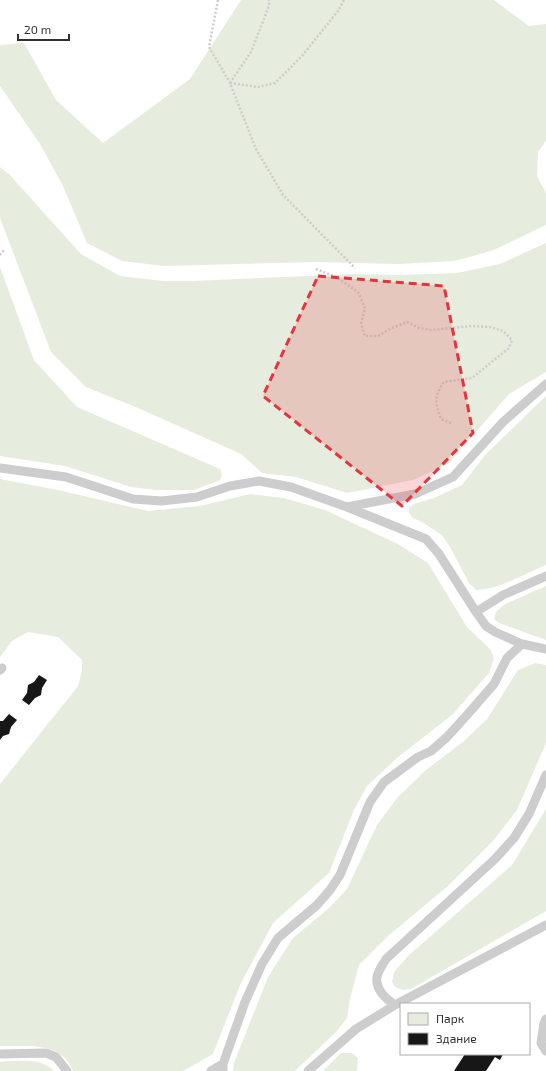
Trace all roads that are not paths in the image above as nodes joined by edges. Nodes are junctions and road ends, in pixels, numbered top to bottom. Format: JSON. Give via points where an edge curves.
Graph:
{"nodes":[{"id":1,"x":546,"y":384,"type":"edge"},
{"id":2,"x":0,"y":468,"type":"edge"},
{"id":3,"x":347,"y":507,"type":"junction"},
{"id":4,"x":546,"y":576,"type":"edge"},
{"id":5,"x":476,"y":612,"type":"junction"},
{"id":6,"x":522,"y":644,"type":"junction"},
{"id":7,"x":546,"y":649,"type":"edge"},
{"id":8,"x":546,"y":775,"type":"edge"},
{"id":9,"x":546,"y":925,"type":"edge"},
{"id":10,"x":395,"y":1005,"type":"junction"},
{"id":11,"x":546,"y":1019,"type":"edge"},
{"id":12,"x":546,"y":1051,"type":"edge"},
{"id":13,"x":0,"y":1054,"type":"edge"},
{"id":14,"x":223,"y":1068,"type":"edge"},
{"id":15,"x":67,"y":1071,"type":"edge"},
{"id":16,"x":211,"y":1071,"type":"edge"},
{"id":17,"x":308,"y":1071,"type":"edge"}],
"edges":[{"from":1,"to":3,"type":"lane","via":[[503,422],[453,477],[415,494]]},
{"from":2,"to":3,"type":"lane","via":[[66,477],[133,499],[162,501],[197,497],[230,486],[259,482],[291,487]]},
{"from":3,"to":5,"type":"lane","via":[[426,539],[439,554]]},
{"from":4,"to":5,"type":"lane","via":[[503,595]]},
{"from":5,"to":6,"type":"lane","via":[[486,626]]},
{"from":6,"to":7,"type":"lane"},
{"from":6,"to":14,"type":"lane","via":[[507,658],[494,684],[447,737],[384,782],[370,802],[340,875],[330,890],[317,905],[278,938],[262,964],[245,1002]]},
{"from":8,"to":10,"type":"lane","via":[[529,814],[514,838],[495,859],[386,959],[377,977],[379,989],[385,999]]},
{"from":9,"to":10,"type":"lane"},
{"from":10,"to":17,"type":"lane","via":[[356,1030]]},
{"from":11,"to":12,"type":"lane","via":[[541,1043]]},
{"from":13,"to":15,"type":"lane","via":[[46,1053],[56,1057]]},
{"from":14,"to":16,"type":"lane"}]}
